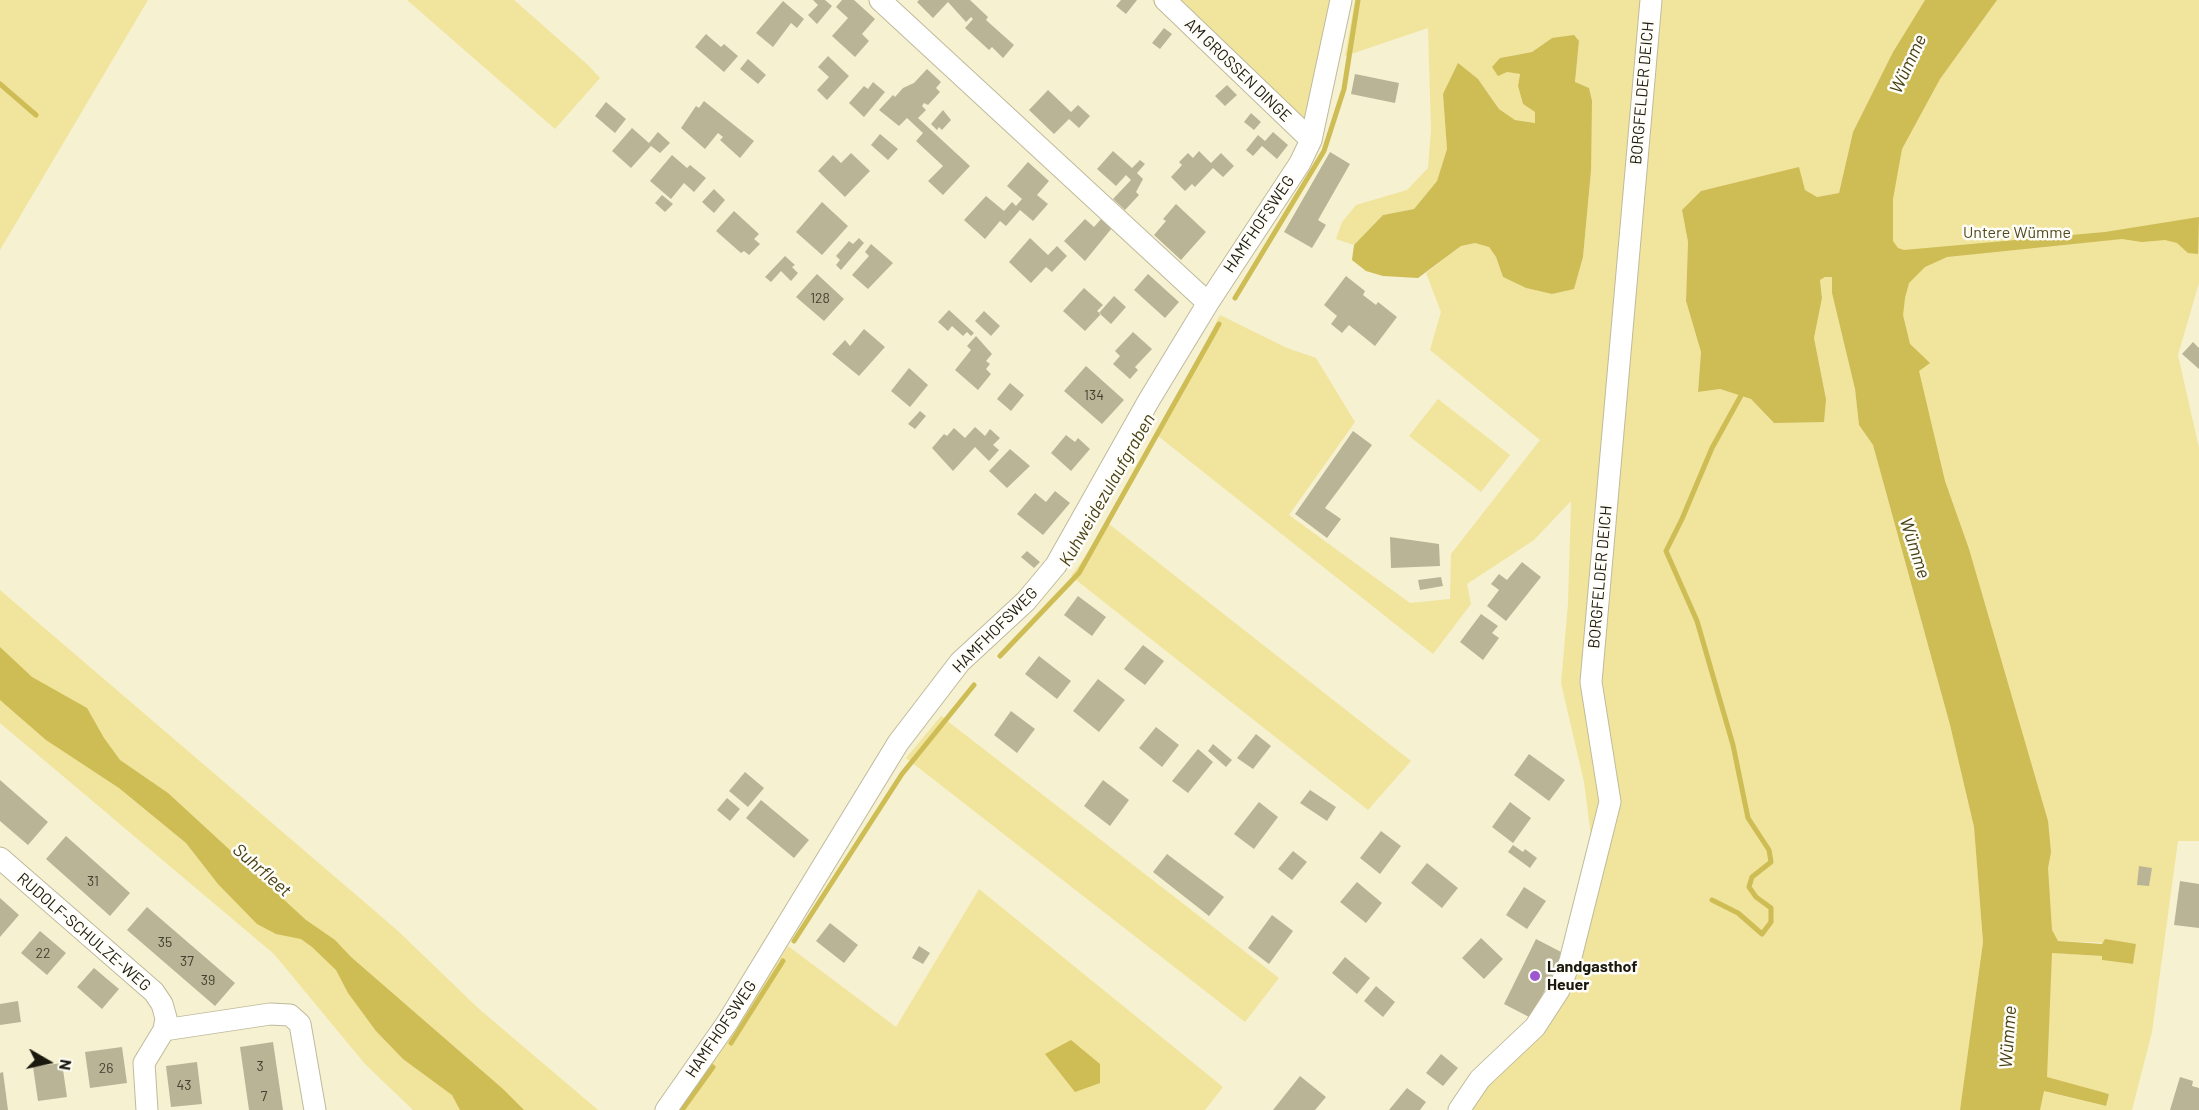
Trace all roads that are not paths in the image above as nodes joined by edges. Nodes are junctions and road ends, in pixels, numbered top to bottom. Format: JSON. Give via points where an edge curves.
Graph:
{"nodes":[{"id":1,"x":880,"y":0,"type":"edge"},
{"id":2,"x":1165,"y":0,"type":"edge"},
{"id":3,"x":1341,"y":0,"type":"edge"},
{"id":4,"x":1651,"y":0,"type":"edge"},
{"id":5,"x":1311,"y":140,"type":"junction"},
{"id":6,"x":1208,"y":303,"type":"junction"},
{"id":7,"x":0,"y":858,"type":"edge"},
{"id":8,"x":164,"y":1030,"type":"junction"},
{"id":9,"x":147,"y":1110,"type":"edge"},
{"id":10,"x":315,"y":1110,"type":"edge"},
{"id":11,"x":666,"y":1110,"type":"edge"},
{"id":12,"x":1460,"y":1110,"type":"edge"}],
"edges":[{"from":1,"to":6,"type":"street"},
{"from":2,"to":5,"type":"street","name":"AM GROSSEN DINGE"},
{"from":3,"to":5,"type":"street","name":"HAMFHOFSWEG"},
{"from":4,"to":12,"type":"street","name":"BORGFELDER DEICH","via":[[1591,682],[1610,802],[1570,962],[1559,990],[1535,1027],[1480,1079]]},
{"from":5,"to":6,"type":"street","name":"HAMFHOFSWEG"},
{"from":6,"to":11,"type":"street","name":"HAMFHOFSWEG","via":[[1056,565],[1026,601],[960,662],[898,743],[727,1023]]},
{"from":7,"to":8,"type":"street","name":"RUDOLF-SCHULZE-WEG","via":[[154,992],[166,1018]]},
{"from":8,"to":9,"type":"street","via":[[144,1063]]},
{"from":8,"to":10,"type":"street","via":[[270,1014],[290,1015],[300,1024]]}]}
